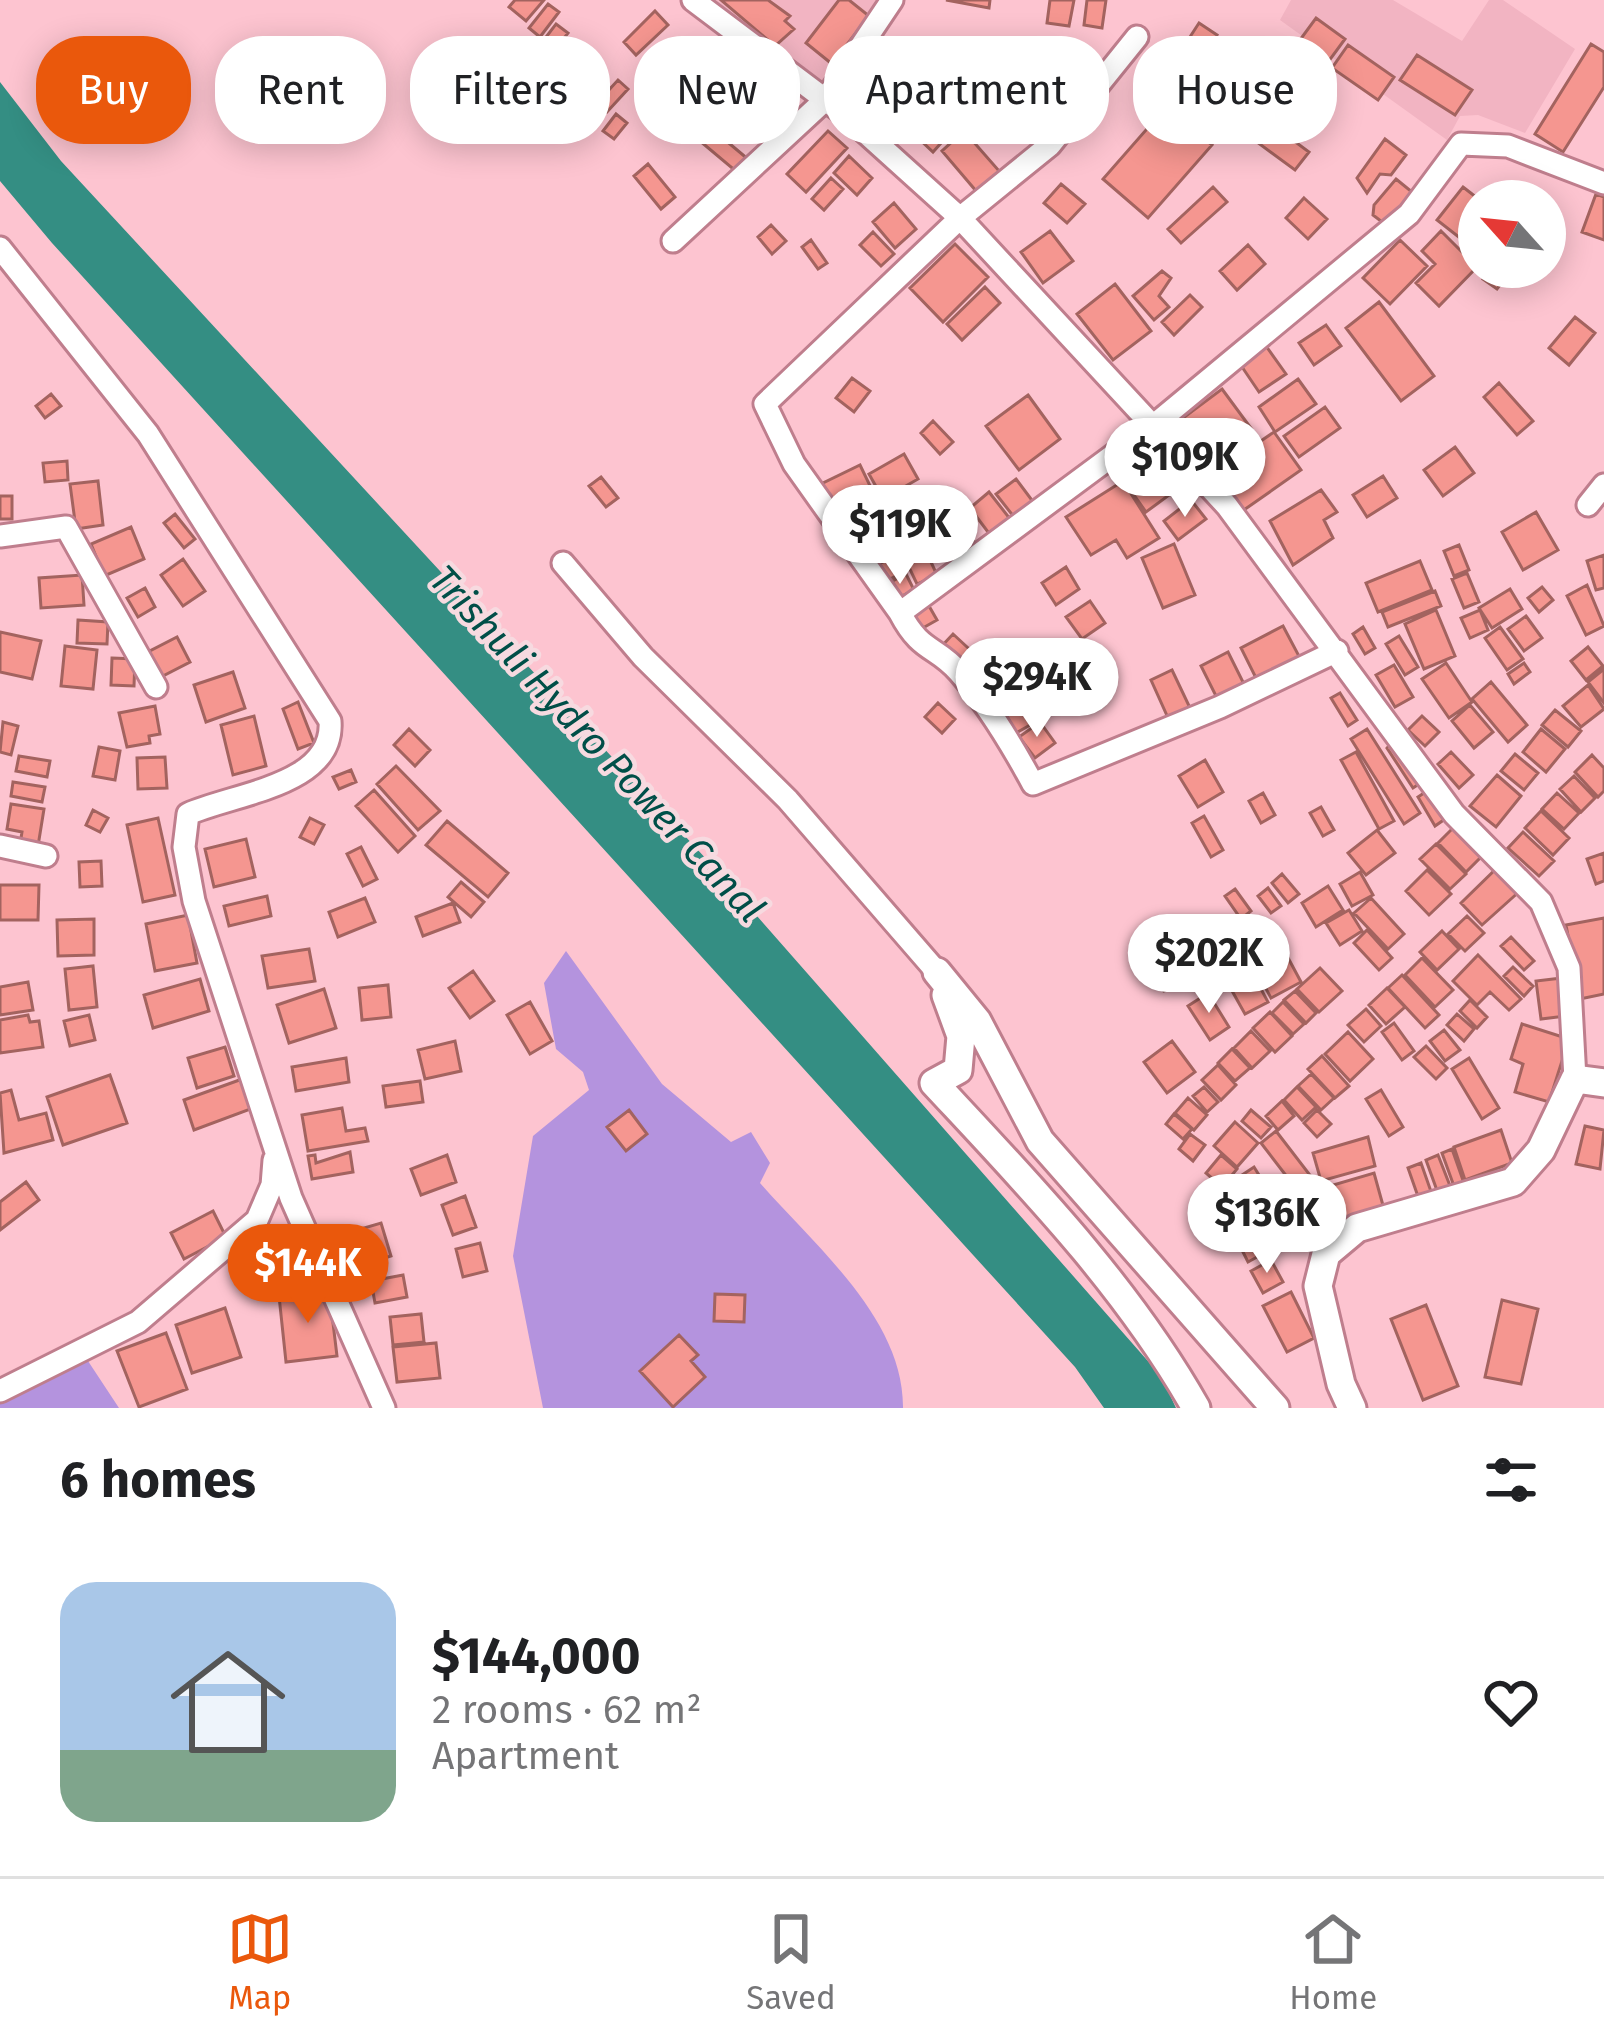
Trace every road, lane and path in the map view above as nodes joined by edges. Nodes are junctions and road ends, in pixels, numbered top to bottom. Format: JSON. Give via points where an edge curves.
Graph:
{"nodes":[{"id":1,"x":693,"y":0,"type":"edge"},
{"id":2,"x":892,"y":0,"type":"edge"},
{"id":3,"x":868,"y":36,"type":"edge"},
{"id":4,"x":1133,"y":42,"type":"edge"},
{"id":5,"x":824,"y":98,"type":"edge"},
{"id":6,"x":824,"y":102,"type":"edge"},
{"id":7,"x":876,"y":144,"type":"edge"},
{"id":8,"x":1604,"y":182,"type":"edge"},
{"id":9,"x":960,"y":218,"type":"junction"},
{"id":10,"x":673,"y":241,"type":"dead end"},
{"id":11,"x":0,"y":248,"type":"edge"},
{"id":12,"x":1154,"y":425,"type":"junction"},
{"id":13,"x":1604,"y":484,"type":"edge"},
{"id":14,"x":1588,"y":505,"type":"dead end"},
{"id":15,"x":0,"y":536,"type":"edge"},
{"id":16,"x":563,"y":563,"type":"dead end"},
{"id":17,"x":900,"y":613,"type":"junction"},
{"id":18,"x":1337,"y":651,"type":"junction"},
{"id":19,"x":156,"y":687,"type":"dead end"},
{"id":20,"x":0,"y":846,"type":"edge"},
{"id":21,"x":46,"y":856,"type":"dead end"},
{"id":22,"x":937,"y":972,"type":"junction"},
{"id":23,"x":1575,"y":1079,"type":"junction"},
{"id":24,"x":1604,"y":1083,"type":"edge"},
{"id":25,"x":275,"y":1148,"type":"junction"},
{"id":26,"x":0,"y":1390,"type":"edge"},
{"id":27,"x":384,"y":1408,"type":"edge"},
{"id":28,"x":1196,"y":1408,"type":"edge"},
{"id":29,"x":1275,"y":1408,"type":"edge"},
{"id":30,"x":1352,"y":1408,"type":"edge"}],
"edges":[{"from":1,"to":5,"type":"street"},
{"from":2,"to":3,"type":"street"},
{"from":4,"to":9,"type":"street","via":[[1050,145]]},
{"from":6,"to":10,"type":"street"},
{"from":7,"to":9,"type":"street"},
{"from":8,"to":12,"type":"street","via":[[1508,146],[1461,144],[1408,214]]},
{"from":9,"to":12,"type":"street"},
{"from":9,"to":17,"type":"street","via":[[765,404],[806,482]]},
{"from":11,"to":25,"type":"street","via":[[148,434],[330,721],[324,754],[305,775],[188,814],[184,847],[194,901]]},
{"from":12,"to":17,"type":"street"},
{"from":12,"to":18,"type":"street"},
{"from":13,"to":14,"type":"street"},
{"from":15,"to":19,"type":"street","via":[[66,526]]},
{"from":16,"to":22,"type":"street","via":[[643,657],[788,800]]},
{"from":17,"to":18,"type":"street","via":[[916,643],[956,668],[1034,784]]},
{"from":18,"to":23,"type":"street","via":[[1454,814],[1541,902],[1569,968]]},
{"from":20,"to":21,"type":"street"},
{"from":22,"to":28,"type":"street","via":[[962,1036],[958,1070],[934,1083],[1063,1222]]},
{"from":22,"to":29,"type":"street","via":[[977,1021],[1040,1141]]},
{"from":23,"to":24,"type":"street"},
{"from":23,"to":30,"type":"street","via":[[1541,1150],[1513,1182],[1357,1228],[1327,1254],[1318,1286]]},
{"from":25,"to":26,"type":"street","via":[[272,1185],[257,1220],[138,1322]]},
{"from":25,"to":27,"type":"street"}]}
